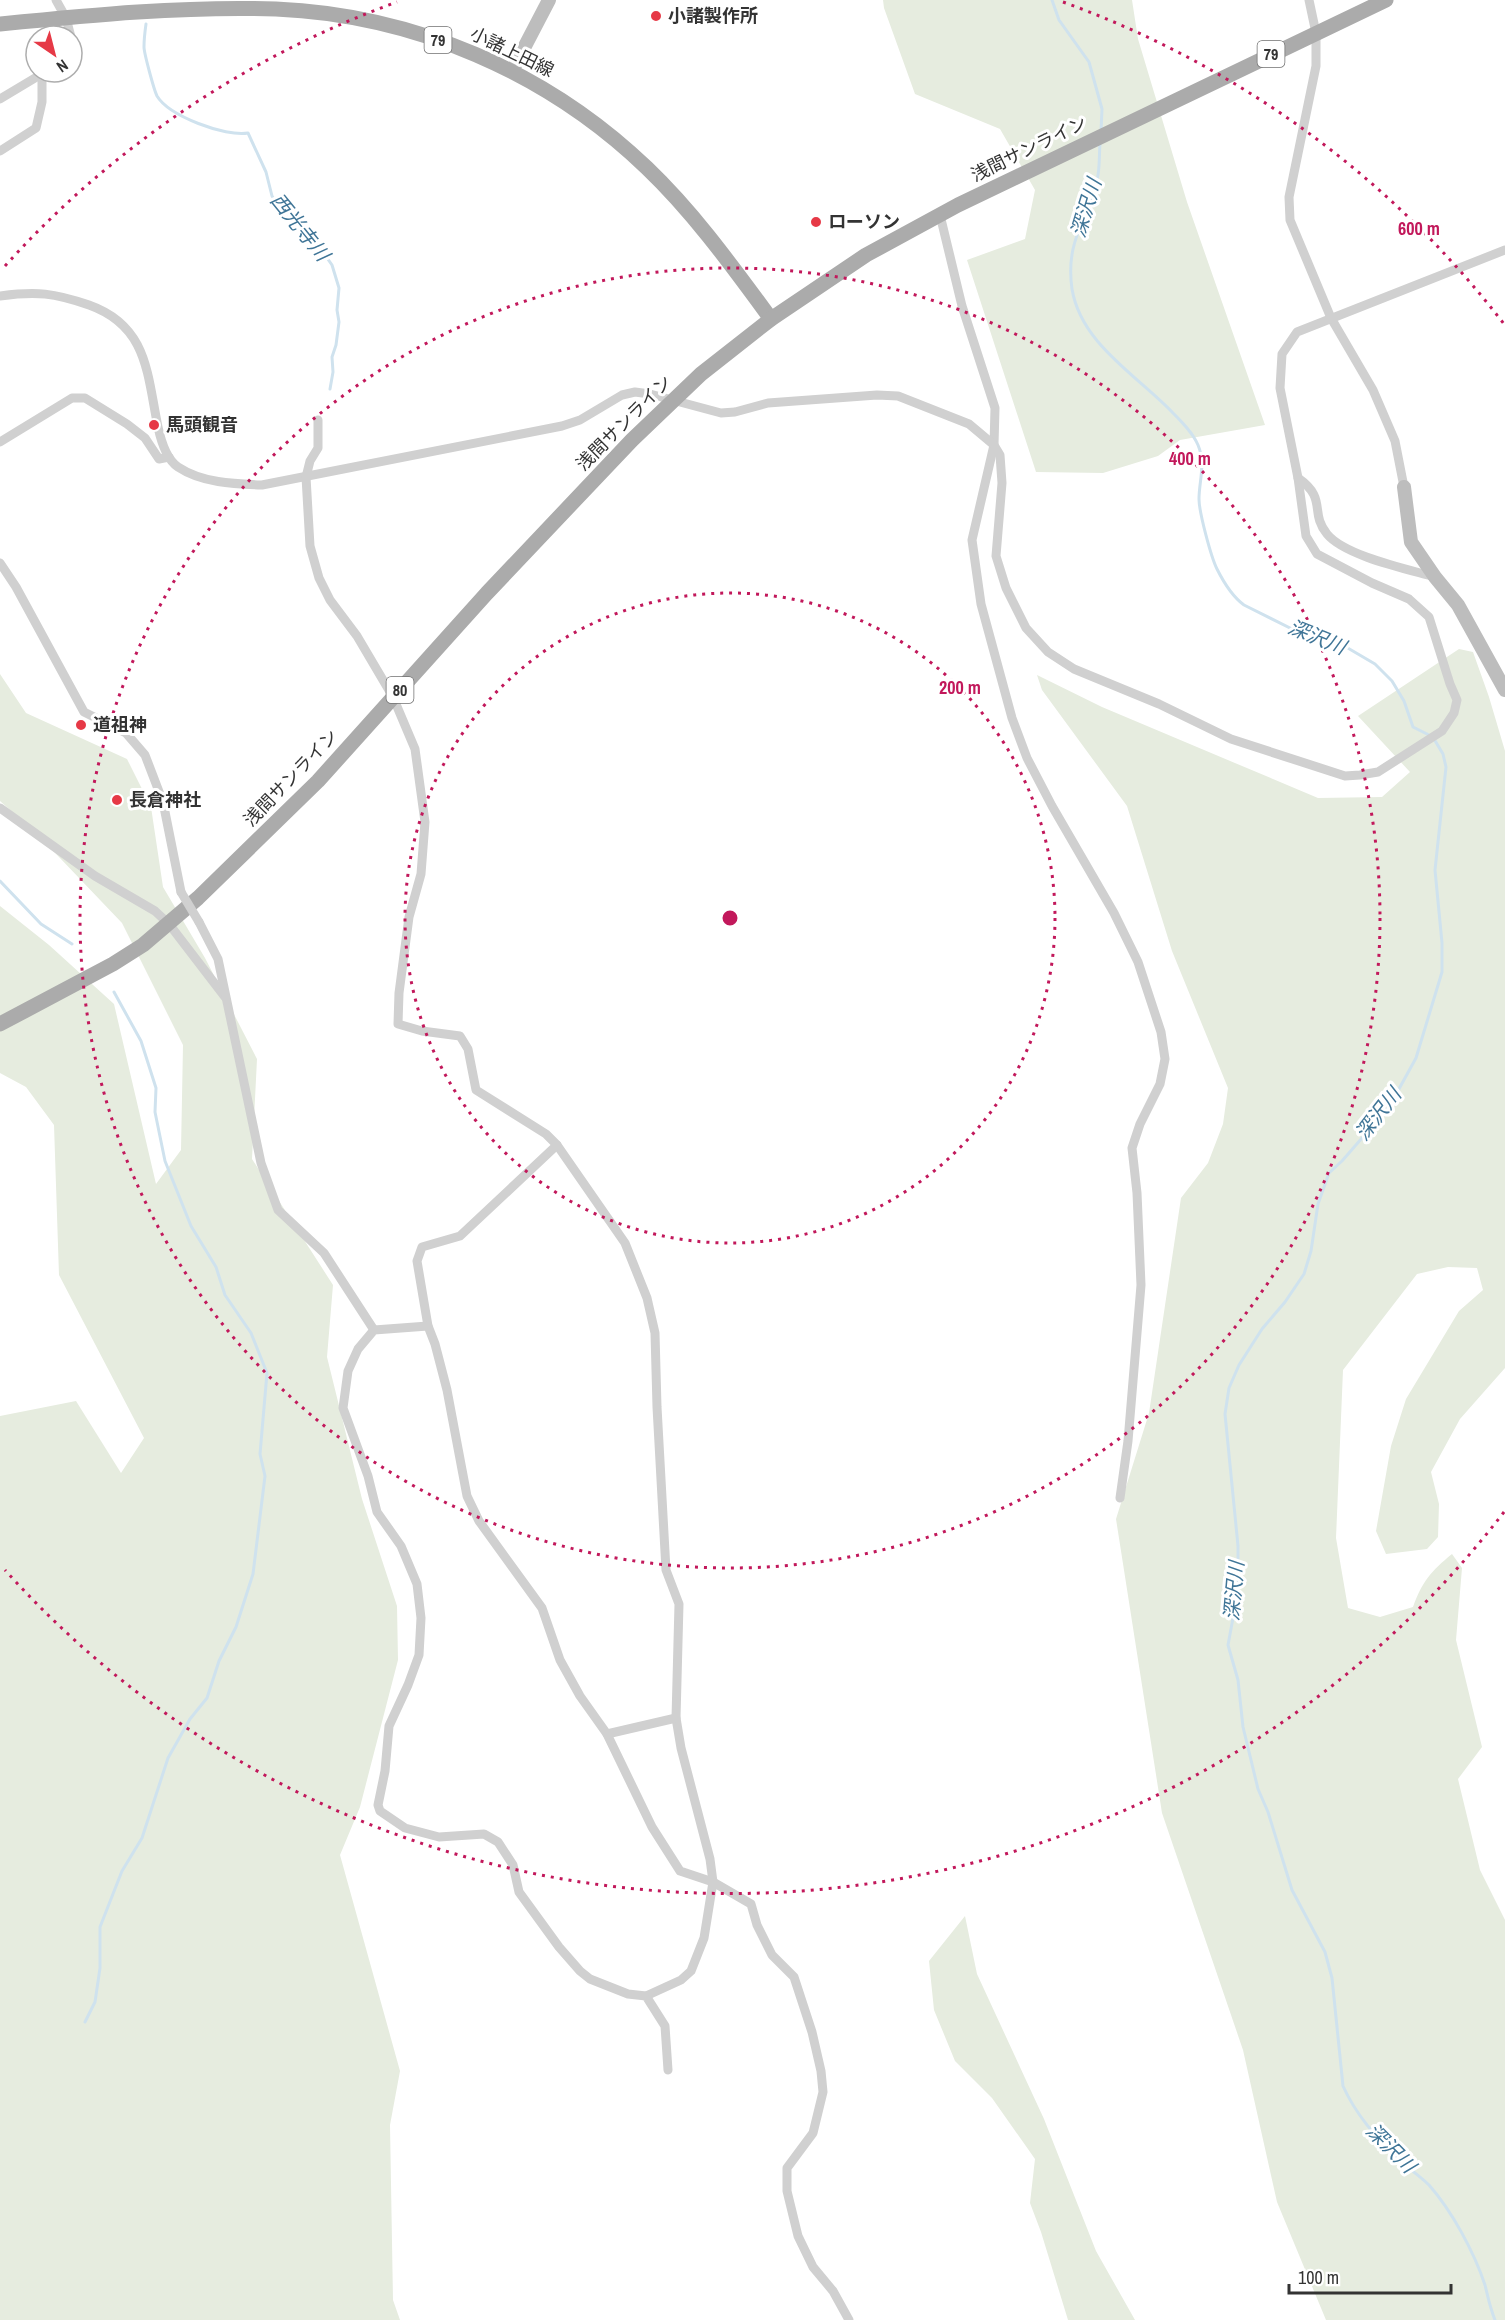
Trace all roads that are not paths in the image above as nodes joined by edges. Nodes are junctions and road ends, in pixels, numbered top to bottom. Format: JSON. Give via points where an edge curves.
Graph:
{"nodes":[{"id":1,"x":56,"y":0,"type":"edge"},
{"id":2,"x":549,"y":0,"type":"edge"},
{"id":3,"x":1309,"y":0,"type":"edge"},
{"id":4,"x":1386,"y":0,"type":"edge"},
{"id":5,"x":66,"y":18,"type":"junction"},
{"id":6,"x":0,"y":24,"type":"edge"},
{"id":7,"x":68,"y":24,"type":"edge"},
{"id":8,"x":1316,"y":33,"type":"junction"},
{"id":9,"x":512,"y":71,"type":"junction"},
{"id":10,"x":25,"y":84,"type":"edge"},
{"id":11,"x":43,"y":84,"type":"edge"},
{"id":12,"x":0,"y":99,"type":"edge"},
{"id":13,"x":0,"y":151,"type":"edge"},
{"id":14,"x":940,"y":215,"type":"junction"},
{"id":15,"x":1505,"y":250,"type":"edge"},
{"id":16,"x":0,"y":296,"type":"edge"},
{"id":17,"x":1330,"y":318,"type":"junction"},
{"id":18,"x":771,"y":319,"type":"junction"},
{"id":19,"x":672,"y":400,"type":"junction"},
{"id":20,"x":318,"y":420,"type":"dead end"},
{"id":21,"x":0,"y":442,"type":"edge"},
{"id":22,"x":994,"y":445,"type":"junction"},
{"id":23,"x":169,"y":457,"type":"junction"},
{"id":24,"x":306,"y":477,"type":"junction"},
{"id":25,"x":1298,"y":478,"type":"junction"},
{"id":26,"x":1404,"y":487,"type":"joint"},
{"id":27,"x":0,"y":563,"type":"edge"},
{"id":28,"x":1435,"y":577,"type":"junction"},
{"id":29,"x":1505,"y":690,"type":"edge"},
{"id":30,"x":393,"y":697,"type":"junction"},
{"id":31,"x":0,"y":808,"type":"edge"},
{"id":32,"x":169,"y":924,"type":"junction"},
{"id":33,"x":226,"y":999,"type":"junction"},
{"id":34,"x":0,"y":1023,"type":"edge"},
{"id":35,"x":557,"y":1145,"type":"junction"},
{"id":36,"x":428,"y":1326,"type":"junction"},
{"id":37,"x":374,"y":1330,"type":"junction"},
{"id":38,"x":1120,"y":1498,"type":"dead end"},
{"id":39,"x":676,"y":1718,"type":"junction"},
{"id":40,"x":607,"y":1734,"type":"junction"},
{"id":41,"x":713,"y":1882,"type":"junction"},
{"id":42,"x":646,"y":1996,"type":"junction"},
{"id":43,"x":668,"y":2070,"type":"dead end"},
{"id":44,"x":849,"y":2320,"type":"edge"}],
"edges":[{"from":1,"to":5,"type":"street"},
{"from":2,"to":9,"type":"street"},
{"from":3,"to":8,"type":"street"},
{"from":4,"to":8,"type":"main road","name":"浅間サンライン","number":"79"},
{"from":5,"to":6,"type":"main road","name":"小諸上田線","number":"79"},
{"from":5,"to":7,"type":"street"},
{"from":5,"to":9,"type":"main road","name":"小諸上田線","number":"79","via":[[231,8],[321,13],[435,39]]},
{"from":8,"to":14,"type":"main road","name":"浅間サンライン","number":"79"},
{"from":8,"to":17,"type":"street","via":[[1316,66],[1289,197],[1290,220]]},
{"from":9,"to":18,"type":"main road","name":"小諸上田線","number":"79","via":[[574,108],[647,168],[694,218]]},
{"from":10,"to":12,"type":"street"},
{"from":11,"to":13,"type":"street","via":[[36,128]]},
{"from":14,"to":18,"type":"main road","name":"浅間サンライン","number":"79","via":[[866,255]]},
{"from":14,"to":22,"type":"street","via":[[962,306],[995,408]]},
{"from":15,"to":17,"type":"street"},
{"from":16,"to":23,"type":"street","via":[[56,294],[105,311],[124,324],[140,347],[161,440]]},
{"from":17,"to":25,"type":"street","via":[[1297,332],[1282,354],[1280,388]]},
{"from":17,"to":26,"type":"street","via":[[1373,390],[1395,441]]},
{"from":18,"to":19,"type":"main road","name":"浅間サンライン","number":"80"},
{"from":19,"to":22,"type":"street","via":[[721,413],[768,403],[898,396],[969,424]]},
{"from":19,"to":24,"type":"street","via":[[635,392],[562,426]]},
{"from":19,"to":30,"type":"main road","name":"浅間サンライン","number":"80"},
{"from":20,"to":24,"type":"street","via":[[318,448]]},
{"from":21,"to":23,"type":"street","via":[[72,398],[85,398],[145,438],[159,459]]},
{"from":22,"to":25,"type":"street","via":[[1000,455],[1002,483],[996,556],[1006,588],[1026,628],[1048,652],[1074,669],[1231,739],[1345,777],[1378,772],[1442,731],[1457,700],[1429,617],[1409,599],[1317,554],[1306,536]]},
{"from":22,"to":38,"type":"street","via":[[972,540],[981,604],[1012,718],[1027,758],[1138,962],[1161,1032],[1165,1059],[1160,1084],[1132,1148],[1141,1285]]},
{"from":23,"to":24,"type":"street","via":[[190,473],[236,484],[262,485]]},
{"from":24,"to":30,"type":"street","via":[[310,546],[319,578]]},
{"from":25,"to":28,"type":"street","via":[[1311,487],[1318,518],[1326,533],[1341,546]]},
{"from":26,"to":28,"type":"street","via":[[1411,542]]},
{"from":27,"to":33,"type":"street","bridge":true,"via":[[84,712],[126,733],[145,755],[163,802],[181,892],[218,959]]},
{"from":28,"to":29,"type":"street","via":[[1458,605]]},
{"from":30,"to":32,"type":"main road","name":"浅間サンライン","number":"80","via":[[318,781]]},
{"from":30,"to":35,"type":"street","via":[[416,749],[425,822],[421,874],[409,916],[398,1024],[460,1036],[468,1050],[476,1090]]},
{"from":31,"to":32,"type":"street"},
{"from":32,"to":33,"type":"street"},
{"from":32,"to":34,"type":"main road","name":"浅間サンライン","number":"80","via":[[113,964]]},
{"from":33,"to":37,"type":"street","via":[[261,1163],[278,1210],[324,1253]]},
{"from":35,"to":36,"type":"street","via":[[460,1236],[422,1247],[417,1261]]},
{"from":35,"to":39,"type":"street","via":[[625,1243],[647,1298],[655,1333],[666,1570],[679,1604]]},
{"from":36,"to":37,"type":"street"},
{"from":36,"to":40,"type":"street","via":[[447,1390],[466,1496],[479,1521],[542,1608],[560,1660]]},
{"from":37,"to":42,"type":"street","via":[[358,1349],[348,1371],[343,1408],[377,1512],[401,1546],[417,1584],[421,1618],[419,1655],[389,1726],[380,1811],[405,1828],[440,1837],[484,1834],[498,1842],[513,1864],[519,1892],[580,1971],[628,1994]]},
{"from":39,"to":40,"type":"street"},
{"from":39,"to":41,"type":"street"},
{"from":40,"to":41,"type":"street","via":[[652,1827],[680,1871]]},
{"from":41,"to":42,"type":"street","via":[[704,1938],[691,1971],[681,1980]]},
{"from":41,"to":44,"type":"street","via":[[752,1904],[772,1955],[794,1977],[801,1995],[823,2092],[813,2133],[787,2168],[787,2191],[798,2236],[813,2267],[833,2291]]},
{"from":42,"to":43,"type":"street","via":[[665,2026]]}]}
